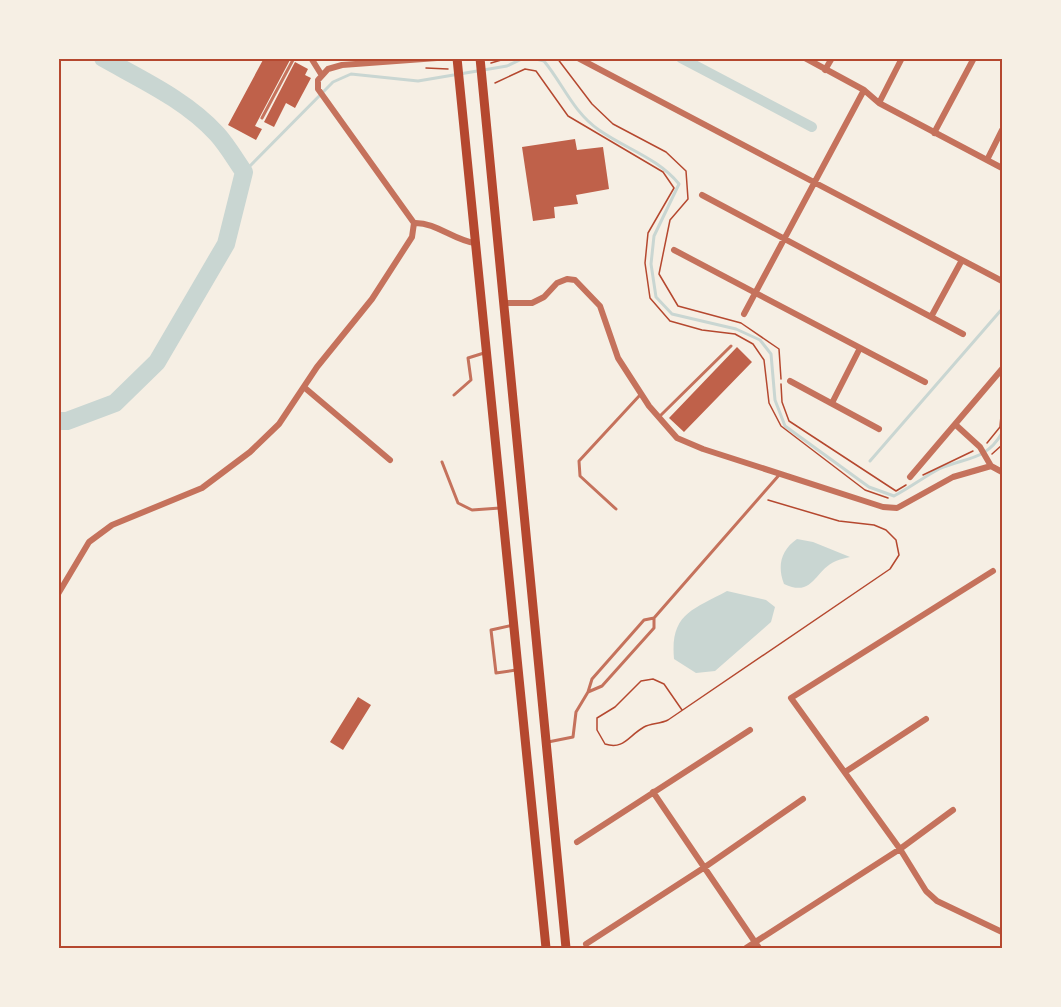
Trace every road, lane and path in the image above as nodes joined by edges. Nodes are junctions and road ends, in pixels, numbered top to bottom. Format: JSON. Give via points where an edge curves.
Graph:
{"nodes":[{"id":1,"x":294,"y":58,"type":"edge"},
{"id":2,"x":310,"y":58,"type":"edge"},
{"id":3,"x":437,"y":58,"type":"edge"},
{"id":4,"x":508,"y":58,"type":"edge"},
{"id":5,"x":557,"y":58,"type":"edge"},
{"id":6,"x":578,"y":58,"type":"edge"},
{"id":7,"x":805,"y":58,"type":"edge"},
{"id":8,"x":831,"y":58,"type":"edge"},
{"id":9,"x":902,"y":58,"type":"edge"},
{"id":10,"x":974,"y":58,"type":"edge"},
{"id":11,"x":457,"y":61,"type":"edge"},
{"id":12,"x":480,"y":61,"type":"edge"},
{"id":13,"x":498,"y":63,"type":"dead end"},
{"id":14,"x":825,"y":70,"type":"junction"},
{"id":15,"x":321,"y":74,"type":"junction"},
{"id":16,"x":495,"y":83,"type":"dead end"},
{"id":17,"x":864,"y":90,"type":"junction"},
{"id":18,"x":879,"y":104,"type":"junction"},
{"id":19,"x":262,"y":118,"type":"dead end"},
{"id":20,"x":1002,"y":130,"type":"edge"},
{"id":21,"x":934,"y":133,"type":"junction"},
{"id":22,"x":987,"y":160,"type":"junction"},
{"id":23,"x":1002,"y":168,"type":"edge"},
{"id":24,"x":815,"y":181,"type":"junction"},
{"id":25,"x":702,"y":195,"type":"dead end"},
{"id":26,"x":414,"y":222,"type":"junction"},
{"id":27,"x":785,"y":239,"type":"junction"},
{"id":28,"x":475,"y":243,"type":"junction"},
{"id":29,"x":674,"y":250,"type":"dead end"},
{"id":30,"x":962,"y":260,"type":"junction"},
{"id":31,"x":1002,"y":281,"type":"edge"},
{"id":32,"x":756,"y":293,"type":"junction"},
{"id":33,"x":504,"y":303,"type":"junction"},
{"id":34,"x":744,"y":314,"type":"dead end"},
{"id":35,"x":931,"y":317,"type":"junction"},
{"id":36,"x":963,"y":334,"type":"dead end"},
{"id":37,"x":731,"y":346,"type":"dead end"},
{"id":38,"x":860,"y":348,"type":"junction"},
{"id":39,"x":486,"y":352,"type":"junction"},
{"id":40,"x":1002,"y":369,"type":"edge"},
{"id":41,"x":790,"y":381,"type":"dead end"},
{"id":42,"x":925,"y":382,"type":"dead end"},
{"id":43,"x":304,"y":387,"type":"junction"},
{"id":44,"x":641,"y":394,"type":"junction"},
{"id":45,"x":454,"y":395,"type":"dead end"},
{"id":46,"x":832,"y":404,"type":"junction"},
{"id":47,"x":1002,"y":404,"type":"edge"},
{"id":48,"x":659,"y":417,"type":"junction"},
{"id":49,"x":957,"y":426,"type":"junction"},
{"id":50,"x":879,"y":429,"type":"dead end"},
{"id":51,"x":1002,"y":445,"type":"edge"},
{"id":52,"x":980,"y":447,"type":"junction"},
{"id":53,"x":986,"y":459,"type":"junction"},
{"id":54,"x":390,"y":460,"type":"dead end"},
{"id":55,"x":442,"y":462,"type":"dead end"},
{"id":56,"x":991,"y":466,"type":"junction"},
{"id":57,"x":1002,"y":471,"type":"edge"},
{"id":58,"x":780,"y":474,"type":"junction"},
{"id":59,"x":922,"y":476,"type":"dead end"},
{"id":60,"x":912,"y":479,"type":"joint"},
{"id":61,"x":759,"y":498,"type":"junction"},
{"id":62,"x":894,"y":500,"type":"dead end"},
{"id":63,"x":501,"y":507,"type":"junction"},
{"id":64,"x":616,"y":509,"type":"dead end"},
{"id":65,"x":993,"y":571,"type":"dead end"},
{"id":66,"x":58,"y":594,"type":"edge"},
{"id":67,"x":654,"y":618,"type":"junction"},
{"id":68,"x":513,"y":625,"type":"junction"},
{"id":69,"x":518,"y":670,"type":"junction"},
{"id":70,"x":588,"y":692,"type":"junction"},
{"id":71,"x":682,"y":710,"type":"junction"},
{"id":72,"x":926,"y":719,"type":"dead end"},
{"id":73,"x":750,"y":730,"type":"dead end"},
{"id":74,"x":546,"y":742,"type":"junction"},
{"id":75,"x":845,"y":772,"type":"junction"},
{"id":76,"x":653,"y":792,"type":"junction"},
{"id":77,"x":803,"y":799,"type":"dead end"},
{"id":78,"x":953,"y":810,"type":"dead end"},
{"id":79,"x":577,"y":842,"type":"dead end"},
{"id":80,"x":900,"y":849,"type":"junction"},
{"id":81,"x":705,"y":867,"type":"junction"},
{"id":82,"x":1002,"y":932,"type":"edge"},
{"id":83,"x":586,"y":944,"type":"dead end"},
{"id":84,"x":758,"y":945,"type":"edge"},
{"id":85,"x":546,"y":948,"type":"edge"},
{"id":86,"x":566,"y":948,"type":"edge"},
{"id":87,"x":746,"y":948,"type":"edge"}],
"edges":[{"from":1,"to":19,"type":"lane"},
{"from":2,"to":15,"type":"street"},
{"from":3,"to":15,"type":"street","via":[[342,65]]},
{"from":4,"to":13,"type":"path"},
{"from":5,"to":60,"type":"path","via":[[592,104],[613,124],[666,152],[686,171],[688,199],[670,220],[659,274],[678,306],[741,322],[779,348],[782,402],[789,421],[896,491]]},
{"from":6,"to":24,"type":"street"},
{"from":7,"to":14,"type":"street"},
{"from":8,"to":14,"type":"street"},
{"from":9,"to":18,"type":"street"},
{"from":10,"to":21,"type":"street"},
{"from":11,"to":28,"type":"main road"},
{"from":12,"to":33,"type":"main road"},
{"from":14,"to":17,"type":"street"},
{"from":15,"to":26,"type":"street","via":[[318,89]]},
{"from":16,"to":62,"type":"path","via":[[525,69],[536,71],[568,116],[663,172],[674,188],[648,233],[645,263],[650,298],[670,321],[735,334],[753,344],[764,360],[769,403],[781,426],[865,490]]},
{"from":17,"to":18,"type":"street"},
{"from":17,"to":24,"type":"street"},
{"from":18,"to":21,"type":"street"},
{"from":20,"to":22,"type":"street"},
{"from":21,"to":22,"type":"street"},
{"from":22,"to":23,"type":"street"},
{"from":24,"to":27,"type":"street"},
{"from":24,"to":30,"type":"street"},
{"from":25,"to":27,"type":"street"},
{"from":26,"to":28,"type":"street","via":[[426,222],[461,241]]},
{"from":26,"to":43,"type":"street","via":[[412,237],[372,299]]},
{"from":27,"to":32,"type":"street"},
{"from":27,"to":35,"type":"street"},
{"from":28,"to":39,"type":"main road"},
{"from":29,"to":32,"type":"street"},
{"from":30,"to":31,"type":"street"},
{"from":30,"to":35,"type":"street"},
{"from":32,"to":34,"type":"street"},
{"from":32,"to":38,"type":"street"},
{"from":33,"to":44,"type":"street","via":[[532,303],[557,283],[575,280],[600,306],[618,358]]},
{"from":33,"to":74,"type":"main road"},
{"from":35,"to":36,"type":"street"},
{"from":37,"to":48,"type":"lane"},
{"from":38,"to":42,"type":"street"},
{"from":38,"to":46,"type":"street"},
{"from":39,"to":45,"type":"lane","via":[[468,358],[471,380]]},
{"from":39,"to":63,"type":"main road"},
{"from":40,"to":49,"type":"street"},
{"from":41,"to":46,"type":"street"},
{"from":43,"to":54,"type":"street"},
{"from":43,"to":66,"type":"street","via":[[279,424],[202,489],[112,525],[89,542]]},
{"from":44,"to":48,"type":"street"},
{"from":44,"to":64,"type":"lane","via":[[579,461],[580,476]]},
{"from":46,"to":50,"type":"street"},
{"from":47,"to":52,"type":"path","via":[[1000,427],[991,441]]},
{"from":48,"to":58,"type":"street","via":[[677,438]]},
{"from":49,"to":52,"type":"street"},
{"from":49,"to":60,"type":"street"},
{"from":51,"to":53,"type":"path"},
{"from":52,"to":53,"type":"street"},
{"from":52,"to":59,"type":"path"},
{"from":53,"to":56,"type":"street"},
{"from":55,"to":63,"type":"lane","via":[[458,503],[472,510]]},
{"from":56,"to":57,"type":"street"},
{"from":56,"to":58,"type":"street","via":[[953,477],[897,508]]},
{"from":58,"to":61,"type":"lane"},
{"from":61,"to":67,"type":"lane"},
{"from":61,"to":71,"type":"path","via":[[839,521],[874,525],[896,540],[898,555],[890,568]]},
{"from":63,"to":68,"type":"main road"},
{"from":65,"to":75,"type":"street","via":[[791,698]]},
{"from":67,"to":70,"type":"lane","via":[[644,620],[592,679]]},
{"from":67,"to":70,"type":"lane","via":[[654,628],[602,686]]},
{"from":68,"to":69,"type":"main road"},
{"from":68,"to":69,"type":"lane","via":[[491,630],[496,673]]},
{"from":69,"to":85,"type":"main road"},
{"from":70,"to":74,"type":"lane","via":[[576,712],[573,736]]},
{"from":71,"to":71,"type":"path","via":[[664,684],[641,681],[597,718],[597,730],[605,744],[615,747],[641,729],[668,720]]},
{"from":72,"to":75,"type":"street"},
{"from":73,"to":76,"type":"street"},
{"from":74,"to":86,"type":"main road"},
{"from":75,"to":80,"type":"street"},
{"from":76,"to":79,"type":"street"},
{"from":76,"to":81,"type":"street"},
{"from":77,"to":81,"type":"street"},
{"from":78,"to":80,"type":"street"},
{"from":80,"to":82,"type":"street","via":[[937,901]]},
{"from":80,"to":84,"type":"street"},
{"from":81,"to":83,"type":"street"},
{"from":81,"to":84,"type":"street"},
{"from":84,"to":87,"type":"street"}]}
